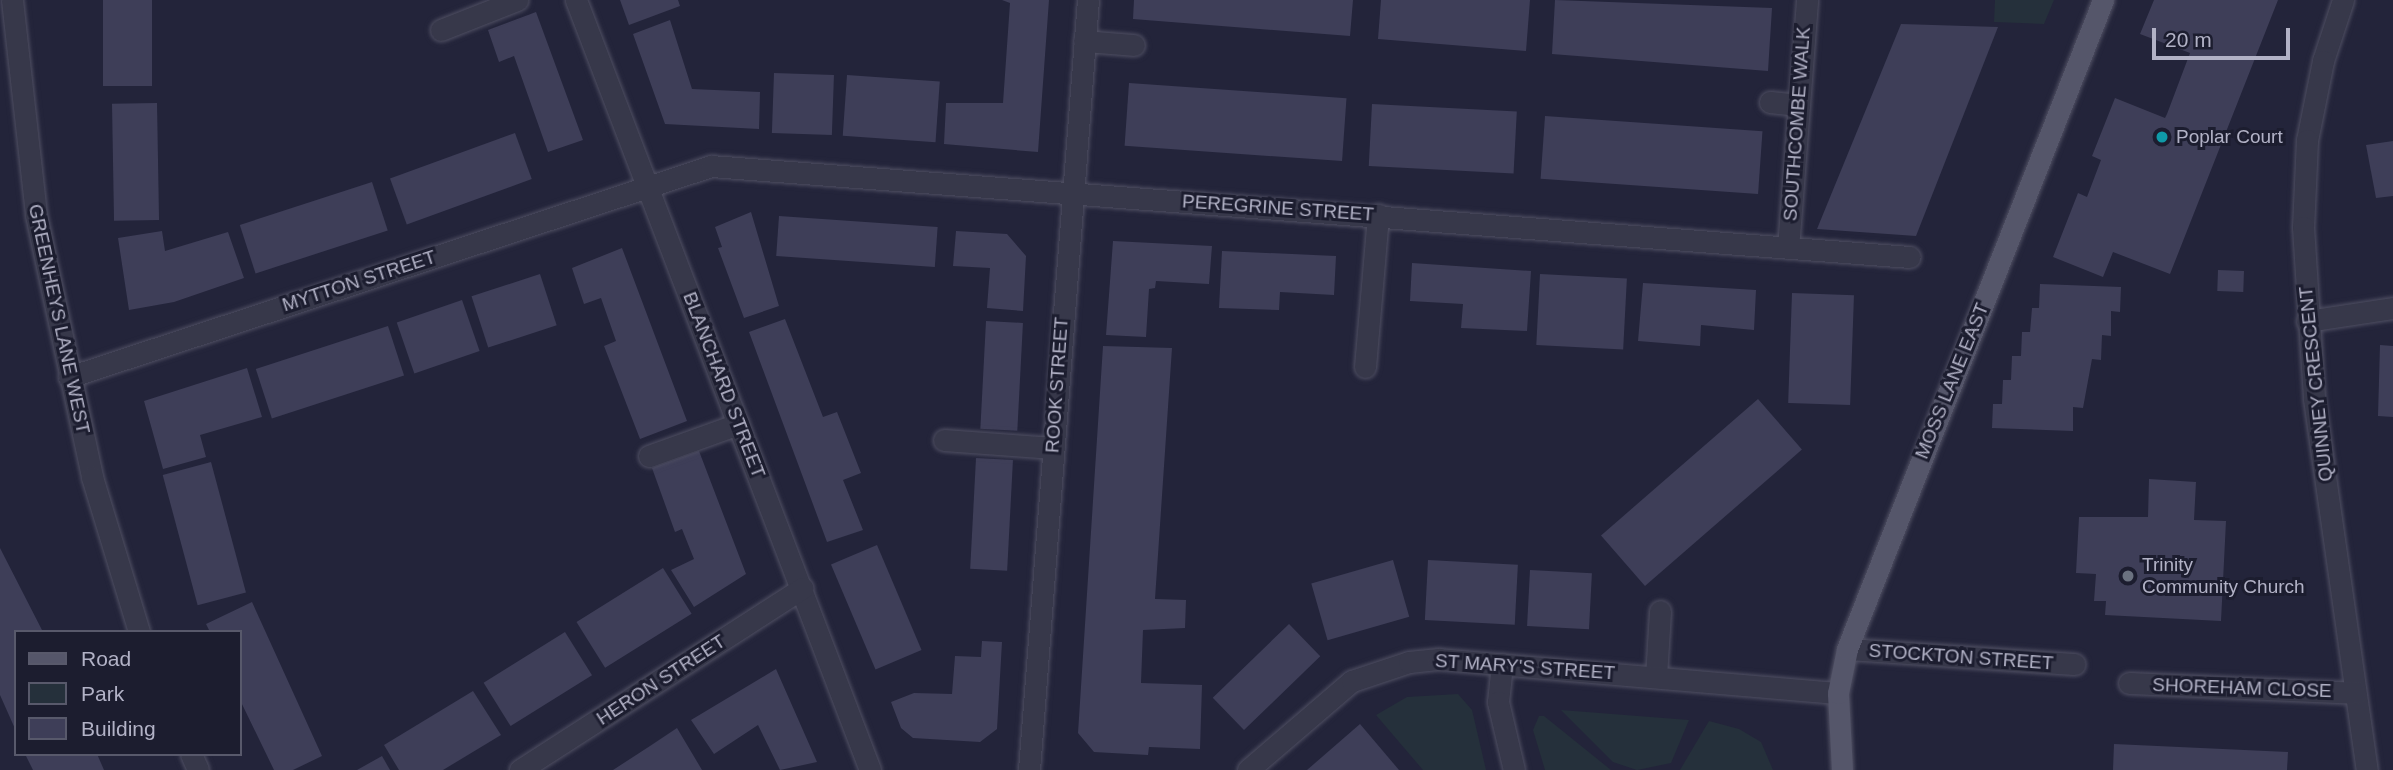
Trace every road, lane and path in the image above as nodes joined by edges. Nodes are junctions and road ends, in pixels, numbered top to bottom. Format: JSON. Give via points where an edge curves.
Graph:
{"nodes":[{"id":1,"x":12,"y":0,"type":"edge"},
{"id":2,"x":517,"y":0,"type":"edge"},
{"id":3,"x":576,"y":0,"type":"edge"},
{"id":4,"x":1088,"y":0,"type":"edge"},
{"id":5,"x":1807,"y":0,"type":"edge"},
{"id":6,"x":2103,"y":0,"type":"edge"},
{"id":7,"x":2343,"y":0,"type":"edge"},
{"id":8,"x":442,"y":30,"type":"dead end"},
{"id":9,"x":1084,"y":41,"type":"junction"},
{"id":10,"x":1134,"y":45,"type":"dead end"},
{"id":11,"x":1770,"y":103,"type":"dead end"},
{"id":12,"x":1799,"y":105,"type":"junction"},
{"id":13,"x":648,"y":184,"type":"junction"},
{"id":14,"x":1071,"y":193,"type":"junction"},
{"id":15,"x":1378,"y":215,"type":"junction"},
{"id":16,"x":1788,"y":248,"type":"junction"},
{"id":17,"x":1910,"y":257,"type":"dead end"},
{"id":18,"x":2393,"y":308,"type":"edge"},
{"id":19,"x":2307,"y":321,"type":"junction"},
{"id":20,"x":1365,"y":366,"type":"dead end"},
{"id":21,"x":69,"y":377,"type":"junction"},
{"id":22,"x":738,"y":424,"type":"junction"},
{"id":23,"x":944,"y":440,"type":"dead end"},
{"id":24,"x":1053,"y":448,"type":"junction"},
{"id":25,"x":649,"y":456,"type":"dead end"},
{"id":26,"x":802,"y":588,"type":"junction"},
{"id":27,"x":1660,"y":611,"type":"dead end"},
{"id":28,"x":138,"y":630,"type":"edge"},
{"id":29,"x":1847,"y":649,"type":"junction"},
{"id":30,"x":1502,"y":664,"type":"junction"},
{"id":31,"x":2075,"y":664,"type":"dead end"},
{"id":32,"x":1656,"y":677,"type":"junction"},
{"id":33,"x":2129,"y":683,"type":"dead end"},
{"id":34,"x":1838,"y":693,"type":"junction"},
{"id":35,"x":2355,"y":693,"type":"junction"},
{"id":36,"x":525,"y":769,"type":"edge"},
{"id":37,"x":870,"y":770,"type":"edge"},
{"id":38,"x":1029,"y":770,"type":"edge"},
{"id":39,"x":1248,"y":770,"type":"edge"},
{"id":40,"x":1514,"y":770,"type":"edge"},
{"id":41,"x":1842,"y":770,"type":"edge"},
{"id":42,"x":2367,"y":770,"type":"edge"}],
"edges":[{"from":1,"to":21,"type":"street","name":"GREENHEYS LANE WEST","via":[[36,215]]},
{"from":2,"to":8,"type":"street"},
{"from":3,"to":13,"type":"street","name":"BLANCHARD STREET"},
{"from":4,"to":9,"type":"street","name":"ROOK STREET"},
{"from":5,"to":12,"type":"street","name":"SOUTHCOMBE WALK"},
{"from":6,"to":29,"type":"main road","name":"MOSS LANE EAST"},
{"from":7,"to":19,"type":"street","name":"QUINNEY CRESCENT","via":[[2307,140],[2303,227]]},
{"from":9,"to":10,"type":"street"},
{"from":9,"to":14,"type":"street","name":"ROOK STREET"},
{"from":11,"to":12,"type":"street"},
{"from":12,"to":16,"type":"street","name":"SOUTHCOMBE WALK"},
{"from":13,"to":14,"type":"street","name":"PEREGRINE STREET","via":[[710,166]]},
{"from":13,"to":21,"type":"street","name":"MYTTON STREET"},
{"from":13,"to":22,"type":"street","name":"BLANCHARD STREET"},
{"from":14,"to":15,"type":"street","name":"PEREGRINE STREET"},
{"from":14,"to":24,"type":"street","name":"ROOK STREET"},
{"from":15,"to":16,"type":"street","name":"PEREGRINE STREET"},
{"from":15,"to":20,"type":"street"},
{"from":16,"to":17,"type":"street","name":"PEREGRINE STREET"},
{"from":18,"to":19,"type":"street"},
{"from":19,"to":35,"type":"street","name":"QUINNEY CRESCENT"},
{"from":21,"to":28,"type":"street","name":"GREENHEYS LANE WEST"},
{"from":22,"to":25,"type":"street"},
{"from":22,"to":26,"type":"street","name":"BLANCHARD STREET"},
{"from":23,"to":24,"type":"street"},
{"from":24,"to":38,"type":"street","name":"ROOK STREET"},
{"from":26,"to":36,"type":"street","name":"HERON STREET"},
{"from":26,"to":37,"type":"street","name":"BLANCHARD STREET"},
{"from":27,"to":32,"type":"street"},
{"from":29,"to":31,"type":"street","name":"STOCKTON STREET"},
{"from":29,"to":34,"type":"main road","name":"MOSS LANE EAST"},
{"from":30,"to":32,"type":"street","name":"ST MARY'S STREET"},
{"from":30,"to":39,"type":"street","name":"ST MARY'S STREET","via":[[1439,659],[1367,673]]},
{"from":30,"to":40,"type":"street","via":[[1498,702]]},
{"from":32,"to":34,"type":"street","name":"ST MARY'S STREET"},
{"from":33,"to":35,"type":"street","name":"SHOREHAM CLOSE"},
{"from":34,"to":41,"type":"main road","name":"MOSS LANE EAST"},
{"from":35,"to":42,"type":"street","name":"QUINNEY CRESCENT"}]}
